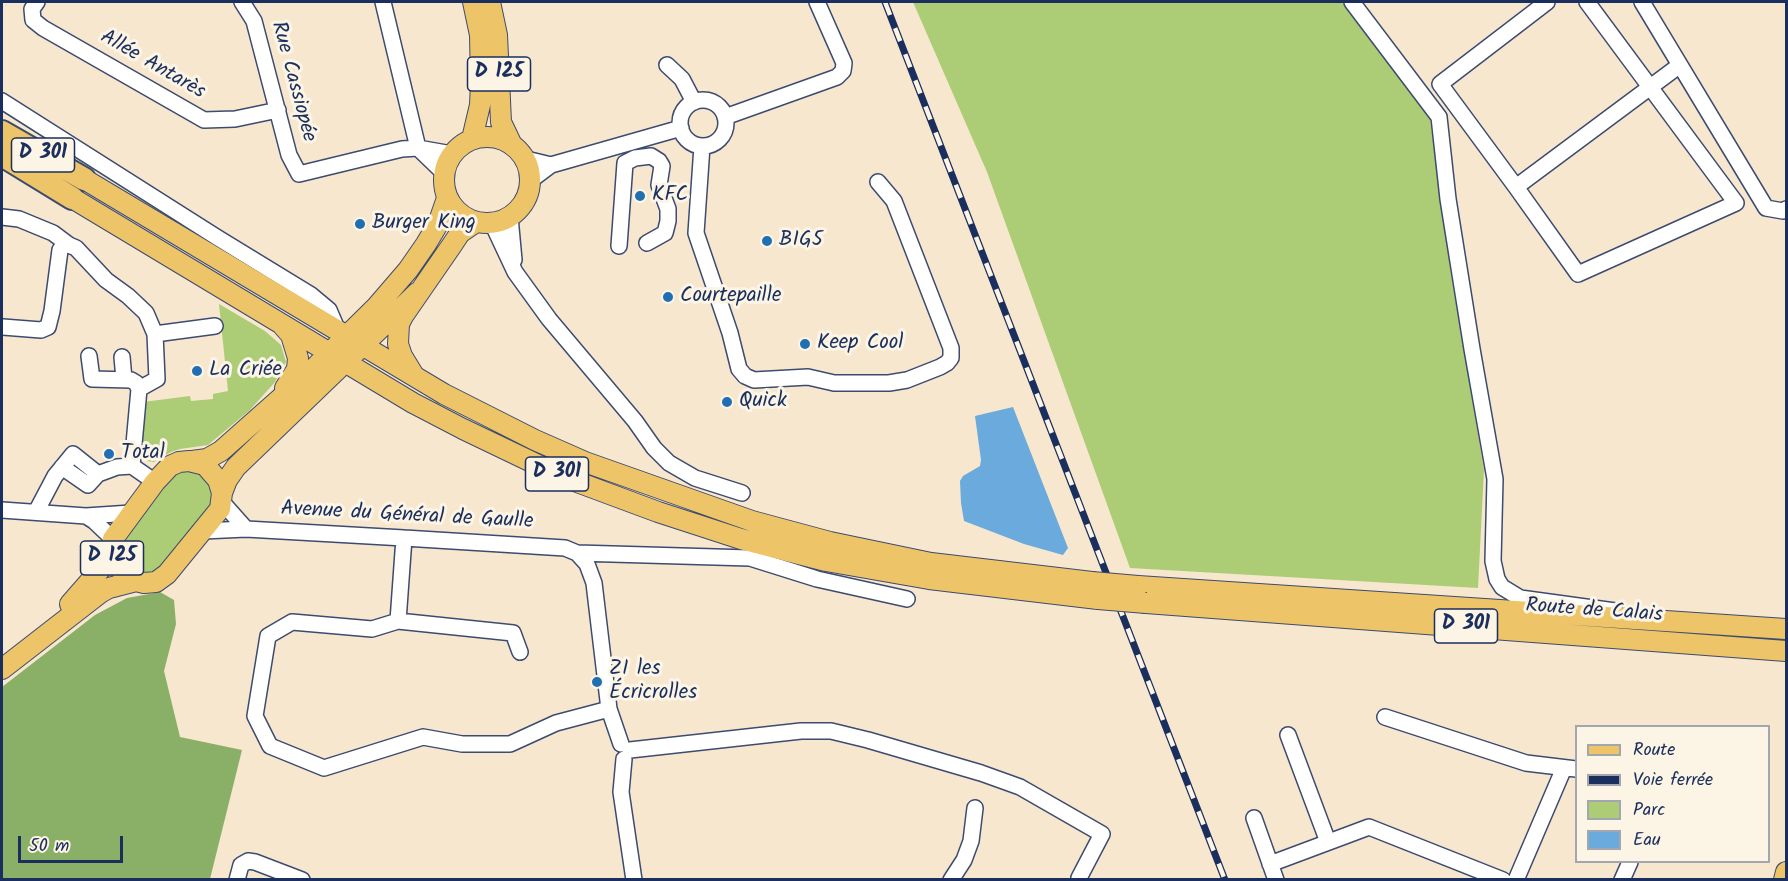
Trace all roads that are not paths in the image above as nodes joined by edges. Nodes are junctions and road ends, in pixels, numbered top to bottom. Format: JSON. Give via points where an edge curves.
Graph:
{"nodes":[{"id":1,"x":37,"y":2,"type":"edge"},
{"id":2,"x":242,"y":2,"type":"edge"},
{"id":3,"x":382,"y":2,"type":"edge"},
{"id":4,"x":473,"y":2,"type":"edge"},
{"id":5,"x":490,"y":2,"type":"edge"},
{"id":6,"x":818,"y":2,"type":"edge"},
{"id":7,"x":1352,"y":2,"type":"edge"},
{"id":8,"x":1547,"y":2,"type":"edge"},
{"id":9,"x":1587,"y":2,"type":"edge"},
{"id":10,"x":1642,"y":2,"type":"edge"},
{"id":11,"x":667,"y":65,"type":"dead end"},
{"id":12,"x":1680,"y":65,"type":"junction"},
{"id":13,"x":1652,"y":88,"type":"junction"},
{"id":14,"x":2,"y":101,"type":"edge"},
{"id":15,"x":694,"y":102,"type":"junction"},
{"id":16,"x":278,"y":110,"type":"junction"},
{"id":17,"x":725,"y":117,"type":"junction"},
{"id":18,"x":681,"y":128,"type":"junction"},
{"id":19,"x":2,"y":132,"type":"edge"},
{"id":20,"x":472,"y":139,"type":"junction"},
{"id":21,"x":702,"y":146,"type":"junction"},
{"id":22,"x":418,"y":148,"type":"junction"},
{"id":23,"x":519,"y":152,"type":"junction"},
{"id":24,"x":452,"y":154,"type":"junction"},
{"id":25,"x":2,"y":155,"type":"edge"},
{"id":26,"x":551,"y":165,"type":"junction"},
{"id":27,"x":444,"y":173,"type":"junction"},
{"id":28,"x":531,"y":180,"type":"junction"},
{"id":29,"x":878,"y":182,"type":"dead end"},
{"id":30,"x":1516,"y":187,"type":"junction"},
{"id":31,"x":78,"y":188,"type":"junction"},
{"id":32,"x":447,"y":198,"type":"junction"},
{"id":33,"x":1785,"y":210,"type":"edge"},
{"id":34,"x":2,"y":217,"type":"edge"},
{"id":35,"x":493,"y":221,"type":"junction"},
{"id":36,"x":647,"y":243,"type":"dead end"},
{"id":37,"x":69,"y":245,"type":"junction"},
{"id":38,"x":620,"y":246,"type":"dead end"},
{"id":39,"x":418,"y":292,"type":"junction"},
{"id":40,"x":282,"y":324,"type":"junction"},
{"id":41,"x":215,"y":326,"type":"dead end"},
{"id":42,"x":3,"y":327,"type":"dead end"},
{"id":43,"x":155,"y":334,"type":"junction"},
{"id":44,"x":353,"y":338,"type":"junction"},
{"id":45,"x":89,"y":356,"type":"dead end"},
{"id":46,"x":122,"y":357,"type":"dead end"},
{"id":47,"x":336,"y":360,"type":"junction"},
{"id":48,"x":415,"y":377,"type":"junction"},
{"id":49,"x":124,"y":379,"type":"junction"},
{"id":50,"x":139,"y":389,"type":"junction"},
{"id":51,"x":266,"y":410,"type":"junction"},
{"id":52,"x":192,"y":461,"type":"junction"},
{"id":53,"x":585,"y":462,"type":"junction"},
{"id":54,"x":132,"y":466,"type":"junction"},
{"id":55,"x":155,"y":482,"type":"junction"},
{"id":56,"x":742,"y":493,"type":"dead end"},
{"id":57,"x":222,"y":498,"type":"junction"},
{"id":58,"x":2,"y":510,"type":"edge"},
{"id":59,"x":36,"y":512,"type":"junction"},
{"id":60,"x":131,"y":513,"type":"junction"},
{"id":61,"x":86,"y":516,"type":"junction"},
{"id":62,"x":246,"y":529,"type":"junction"},
{"id":63,"x":203,"y":531,"type":"junction"},
{"id":64,"x":404,"y":538,"type":"junction"},
{"id":65,"x":112,"y":548,"type":"junction"},
{"id":66,"x":571,"y":550,"type":"junction"},
{"id":67,"x":136,"y":581,"type":"junction"},
{"id":68,"x":1095,"y":591,"type":"junction"},
{"id":69,"x":1142,"y":595,"type":"junction"},
{"id":70,"x":907,"y":599,"type":"dead end"},
{"id":71,"x":1642,"y":619,"type":"junction"},
{"id":72,"x":398,"y":621,"type":"junction"},
{"id":73,"x":1786,"y":629,"type":"edge"},
{"id":74,"x":31,"y":645,"type":"junction"},
{"id":75,"x":1786,"y":651,"type":"edge"},
{"id":76,"x":520,"y":652,"type":"dead end"},
{"id":77,"x":2,"y":669,"type":"edge"},
{"id":78,"x":609,"y":709,"type":"junction"},
{"id":79,"x":1385,"y":717,"type":"dead end"},
{"id":80,"x":1288,"y":735,"type":"dead end"},
{"id":81,"x":625,"y":751,"type":"junction"},
{"id":82,"x":1570,"y":768,"type":"edge"},
{"id":83,"x":975,"y":808,"type":"dead end"},
{"id":84,"x":1254,"y":818,"type":"dead end"},
{"id":85,"x":1328,"y":842,"type":"junction"},
{"id":86,"x":1629,"y":863,"type":"edge"},
{"id":87,"x":1270,"y":864,"type":"junction"},
{"id":88,"x":1786,"y":872,"type":"edge"},
{"id":89,"x":1469,"y":873,"type":"edge"},
{"id":90,"x":237,"y":879,"type":"edge"},
{"id":91,"x":302,"y":879,"type":"edge"},
{"id":92,"x":633,"y":879,"type":"edge"},
{"id":93,"x":951,"y":879,"type":"edge"},
{"id":94,"x":1080,"y":879,"type":"edge"},
{"id":95,"x":1276,"y":879,"type":"edge"},
{"id":96,"x":1503,"y":879,"type":"edge"},
{"id":97,"x":1516,"y":879,"type":"edge"},
{"id":98,"x":1622,"y":879,"type":"edge"},
{"id":99,"x":1785,"y":879,"type":"edge"}],
"edges":[{"from":1,"to":16,"type":"street","name":"Allée Antarès","via":[[32,9],[33,20],[43,28],[204,120],[235,119]]},
{"from":2,"to":16,"type":"street","name":"Rue Cassiopée","via":[[254,21]]},
{"from":3,"to":22,"type":"street"},
{"from":4,"to":20,"type":"main road","number":"D 125","via":[[480,35],[481,82]]},
{"from":5,"to":23,"type":"main road","number":"D 125","via":[[497,35],[501,122]]},
{"from":6,"to":17,"type":"street","via":[[844,63],[843,71],[837,77]]},
{"from":7,"to":71,"type":"street","via":[[1439,117],[1448,199],[1495,479],[1492,561],[1497,579],[1520,598],[1595,606]]},
{"from":8,"to":30,"type":"street","via":[[1440,84]]},
{"from":9,"to":13,"type":"street"},
{"from":10,"to":12,"type":"street"},
{"from":11,"to":15,"type":"street","via":[[682,80]]},
{"from":12,"to":13,"type":"street"},
{"from":12,"to":33,"type":"street","via":[[1766,208]]},
{"from":13,"to":30,"type":"street"},
{"from":13,"to":30,"type":"street","via":[[1736,203],[1578,274]]},
{"from":14,"to":44,"type":"street","via":[[311,295]]},
{"from":15,"to":17,"type":"street","via":[[709,101]]},
{"from":15,"to":18,"type":"street","via":[[683,113]]},
{"from":16,"to":22,"type":"street","name":"Rue Cassiopée","via":[[299,174]]},
{"from":17,"to":21,"type":"street","via":[[721,137]]},
{"from":18,"to":21,"type":"street","via":[[688,140]]},
{"from":18,"to":26,"type":"street"},
{"from":19,"to":31,"type":"highway","number":"D 301"},
{"from":20,"to":23,"type":"main road","via":[[489,136],[505,140]]},
{"from":20,"to":24,"type":"main road"},
{"from":21,"to":29,"type":"street","via":[[696,232],[739,369],[754,380],[808,377],[834,383],[889,383],[940,367],[951,358],[951,348],[894,201]]},
{"from":22,"to":24,"type":"street"},
{"from":22,"to":27,"type":"street"},
{"from":23,"to":26,"type":"street"},
{"from":23,"to":28,"type":"main road"},
{"from":24,"to":27,"type":"main road"},
{"from":25,"to":31,"type":"highway","number":"D 301"},
{"from":26,"to":28,"type":"street"},
{"from":27,"to":32,"type":"main road"},
{"from":28,"to":35,"type":"main road","via":[[519,210]]},
{"from":31,"to":40,"type":"main road","number":"D 301"},
{"from":31,"to":44,"type":"main road","number":"D 301"},
{"from":32,"to":35,"type":"main road","via":[[462,216]]},
{"from":32,"to":44,"type":"main road","number":"D 125","via":[[438,224],[408,270]]},
{"from":34,"to":37,"type":"street","via":[[19,219]]},
{"from":35,"to":39,"type":"main road","number":"D 125","via":[[460,233]]},
{"from":35,"to":56,"type":"street","via":[[515,272],[654,448],[669,463],[695,478]]},
{"from":36,"to":38,"type":"street","via":[[665,233],[668,221],[659,184],[662,166],[651,156],[625,163]]},
{"from":37,"to":42,"type":"street","via":[[60,250],[48,327]]},
{"from":37,"to":43,"type":"street","via":[[146,313]]},
{"from":39,"to":44,"type":"main road","number":"D 125"},
{"from":39,"to":48,"type":"main road","via":[[403,316],[398,336],[402,356]]},
{"from":40,"to":47,"type":"main road","number":"D 301"},
{"from":40,"to":51,"type":"main road","via":[[296,345],[297,369]]},
{"from":41,"to":43,"type":"street"},
{"from":43,"to":50,"type":"street","via":[[157,379]]},
{"from":44,"to":47,"type":"main road","number":"D 125"},
{"from":44,"to":48,"type":"main road","number":"D 301"},
{"from":45,"to":49,"type":"street","via":[[92,379]]},
{"from":46,"to":49,"type":"street"},
{"from":47,"to":51,"type":"main road","number":"D 125"},
{"from":47,"to":53,"type":"main road","via":[[374,366],[491,426]]},
{"from":47,"to":57,"type":"main road","number":"D 125","via":[[230,473]]},
{"from":47,"to":68,"type":"main road","number":"D 301","via":[[437,416],[544,468],[741,539],[826,561],[929,579]]},
{"from":48,"to":53,"type":"main road","number":"D 301"},
{"from":49,"to":50,"type":"street","via":[[136,383]]},
{"from":50,"to":54,"type":"street"},
{"from":51,"to":52,"type":"main road","number":"D 125","via":[[214,456]]},
{"from":52,"to":55,"type":"main road","number":"D 125","via":[[170,466]]},
{"from":52,"to":57,"type":"main road","via":[[205,465],[214,474]]},
{"from":53,"to":68,"type":"main road","number":"D 301","via":[[752,521],[830,542]]},
{"from":54,"to":55,"type":"street"},
{"from":54,"to":59,"type":"street","via":[[117,466],[98,474],[88,485],[62,467]]},
{"from":55,"to":60,"type":"main road","number":"D 125"},
{"from":57,"to":62,"type":"street"},
{"from":57,"to":63,"type":"main road","number":"D 125","via":[[217,513]]},
{"from":58,"to":59,"type":"street"},
{"from":59,"to":61,"type":"street"},
{"from":60,"to":61,"type":"street"},
{"from":60,"to":65,"type":"main road","number":"D 125"},
{"from":61,"to":65,"type":"street","via":[[94,521]]},
{"from":62,"to":63,"type":"street","name":"Avenue du Général de Gaulle"},
{"from":62,"to":64,"type":"street","name":"Avenue du Général de Gaulle"},
{"from":63,"to":67,"type":"main road","number":"D 125","via":[[161,579],[150,583]]},
{"from":64,"to":66,"type":"street","name":"Avenue du Général de Gaulle"},
{"from":64,"to":72,"type":"street"},
{"from":65,"to":67,"type":"main road","number":"D 125","via":[[121,571]]},
{"from":65,"to":74,"type":"main road","number":"D 125","via":[[83,591]]},
{"from":66,"to":70,"type":"street","name":"Avenue du Général de Gaulle","via":[[750,558],[817,579]]},
{"from":66,"to":78,"type":"street","via":[[587,564],[594,583]]},
{"from":67,"to":74,"type":"main road","via":[[100,593]]},
{"from":68,"to":69,"type":"main road","number":"D 301","bridge":true},
{"from":69,"to":71,"type":"main road","name":"Route de Calais","number":"D 301","via":[[1478,608]]},
{"from":69,"to":75,"type":"main road","name":"Route de Calais","number":"D 301"},
{"from":71,"to":73,"type":"main road","name":"Route de Calais","number":"D 301"},
{"from":72,"to":76,"type":"street","via":[[513,633]]},
{"from":72,"to":78,"type":"street","via":[[372,629],[292,622],[268,636],[255,716],[270,746],[324,768],[423,737],[462,744],[510,744],[556,723]]},
{"from":74,"to":77,"type":"main road","number":"D 125"},
{"from":78,"to":81,"type":"street"},
{"from":79,"to":82,"type":"street","via":[[1526,763]]},
{"from":80,"to":85,"type":"street"},
{"from":81,"to":92,"type":"street","via":[[621,792]]},
{"from":81,"to":94,"type":"street","via":[[801,730],[831,731],[868,740],[1020,787],[1102,834]]},
{"from":82,"to":97,"type":"street"},
{"from":83,"to":93,"type":"street","via":[[971,841]]},
{"from":84,"to":87,"type":"street"},
{"from":85,"to":87,"type":"street"},
{"from":85,"to":89,"type":"street","via":[[1369,827]]},
{"from":86,"to":98,"type":"street"},
{"from":87,"to":95,"type":"street"},
{"from":88,"to":99,"type":"main road"},
{"from":89,"to":96,"type":"street"},
{"from":90,"to":91,"type":"street","via":[[241,866],[248,861]]}]}
